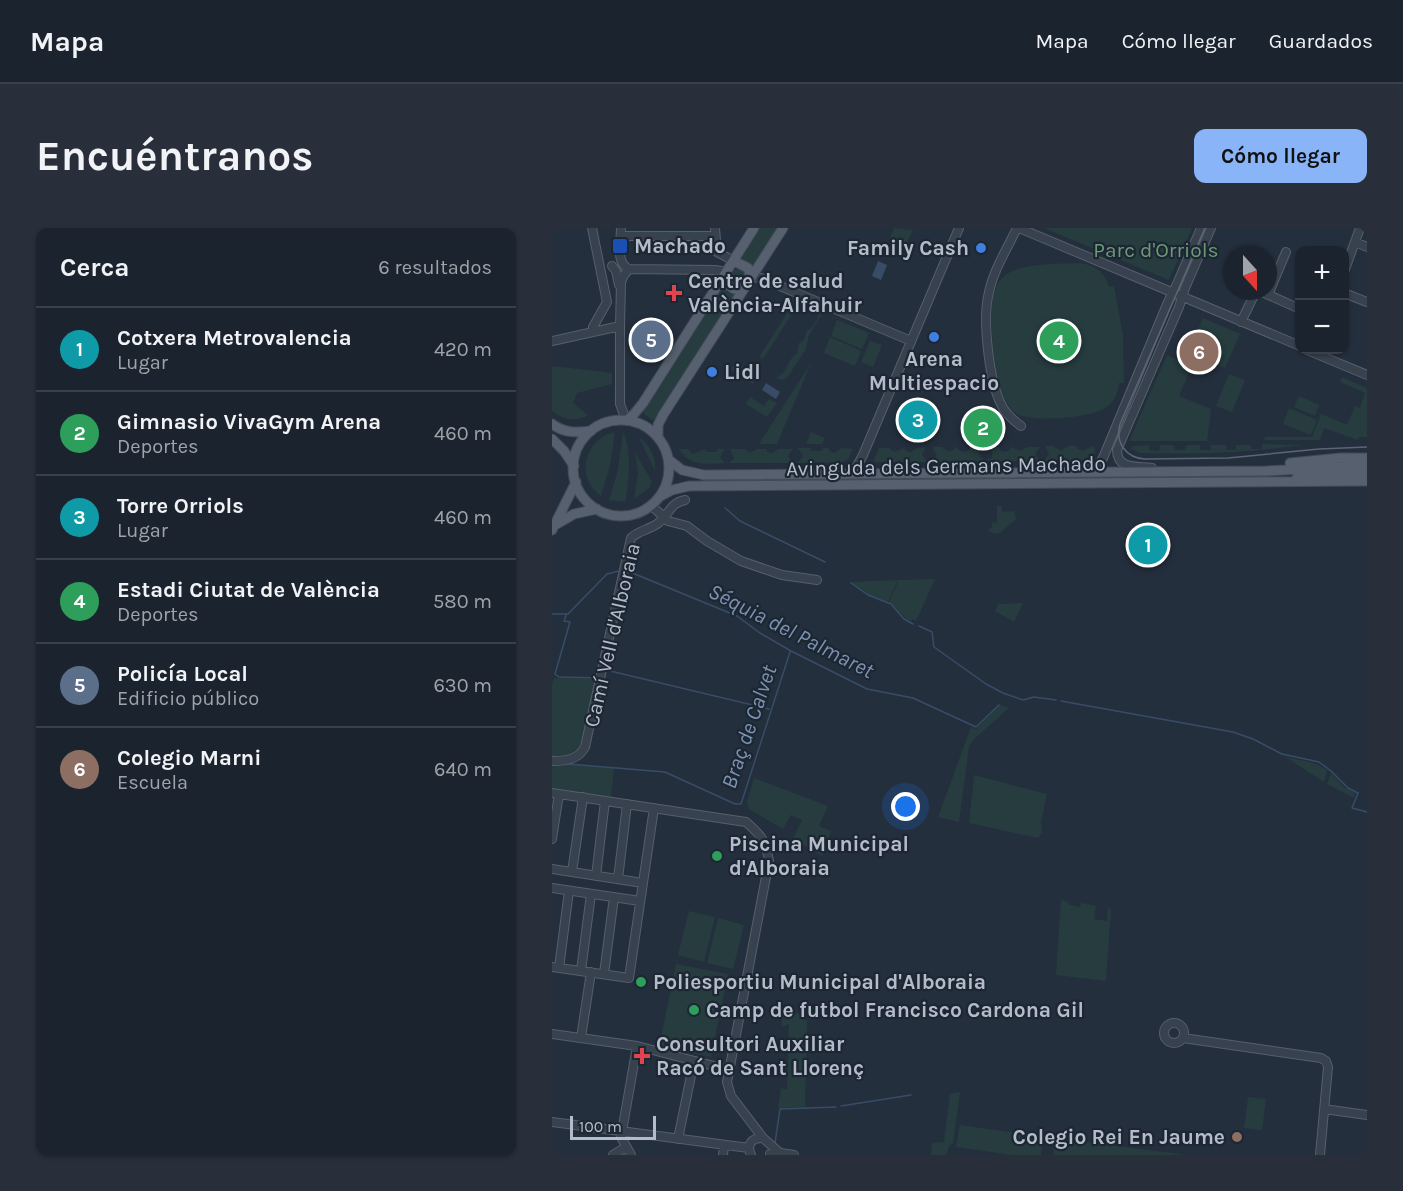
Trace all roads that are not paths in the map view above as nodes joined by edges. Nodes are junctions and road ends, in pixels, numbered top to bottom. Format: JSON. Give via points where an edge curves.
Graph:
{"nodes":[{"id":1,"x":592,"y":228,"type":"edge"},
{"id":2,"x":754,"y":228,"type":"edge"},
{"id":3,"x":783,"y":228,"type":"edge"},
{"id":4,"x":959,"y":228,"type":"edge"},
{"id":5,"x":1018,"y":228,"type":"edge"},
{"id":6,"x":1201,"y":228,"type":"edge"},
{"id":7,"x":1211,"y":228,"type":"edge"},
{"id":8,"x":1360,"y":228,"type":"edge"},
{"id":9,"x":621,"y":232,"type":"edge"},
{"id":10,"x":715,"y":232,"type":"edge"},
{"id":11,"x":1355,"y":242,"type":"junction"},
{"id":12,"x":1367,"y":247,"type":"edge"},
{"id":13,"x":1286,"y":252,"type":"dead end"},
{"id":14,"x":1349,"y":258,"type":"edge"},
{"id":15,"x":621,"y":260,"type":"junction"},
{"id":16,"x":734,"y":261,"type":"junction"},
{"id":17,"x":612,"y":266,"type":"junction"},
{"id":18,"x":601,"y":267,"type":"junction"},
{"id":19,"x":629,"y":269,"type":"junction"},
{"id":20,"x":1277,"y":274,"type":"edge"},
{"id":21,"x":724,"y":276,"type":"junction"},
{"id":22,"x":748,"y":283,"type":"junction"},
{"id":23,"x":621,"y":292,"type":"junction"},
{"id":24,"x":1172,"y":293,"type":"junction"},
{"id":25,"x":1349,"y":295,"type":"edge"},
{"id":26,"x":1182,"y":297,"type":"junction"},
{"id":27,"x":1277,"y":299,"type":"edge"},
{"id":28,"x":1251,"y":300,"type":"edge"},
{"id":29,"x":1367,"y":302,"type":"edge"},
{"id":30,"x":1295,"y":307,"type":"edge"},
{"id":31,"x":1241,"y":322,"type":"junction"},
{"id":32,"x":620,"y":326,"type":"junction"},
{"id":33,"x":593,"y":332,"type":"junction"},
{"id":34,"x":552,"y":341,"type":"edge"},
{"id":35,"x":911,"y":341,"type":"junction"},
{"id":36,"x":1295,"y":344,"type":"edge"},
{"id":37,"x":1320,"y":354,"type":"edge"},
{"id":38,"x":1367,"y":375,"type":"edge"},
{"id":39,"x":626,"y":420,"type":"junction"},
{"id":40,"x":552,"y":424,"type":"edge"},
{"id":41,"x":1021,"y":426,"type":"dead end"},
{"id":42,"x":591,"y":431,"type":"junction"},
{"id":43,"x":658,"y":437,"type":"junction"},
{"id":44,"x":552,"y":439,"type":"edge"},
{"id":45,"x":1367,"y":458,"type":"edge"},
{"id":46,"x":668,"y":459,"type":"junction"},
{"id":47,"x":574,"y":466,"type":"junction"},
{"id":48,"x":1367,"y":466,"type":"edge"},
{"id":49,"x":1234,"y":470,"type":"junction"},
{"id":50,"x":1171,"y":471,"type":"junction"},
{"id":51,"x":1078,"y":472,"type":"junction"},
{"id":52,"x":850,"y":473,"type":"junction"},
{"id":53,"x":1367,"y":474,"type":"edge"},
{"id":54,"x":1234,"y":481,"type":"junction"},
{"id":55,"x":1367,"y":481,"type":"edge"},
{"id":56,"x":576,"y":482,"type":"junction"},
{"id":57,"x":659,"y":497,"type":"junction"},
{"id":58,"x":685,"y":500,"type":"dead end"},
{"id":59,"x":651,"y":505,"type":"junction"},
{"id":60,"x":597,"y":509,"type":"junction"},
{"id":61,"x":663,"y":518,"type":"junction"},
{"id":62,"x":553,"y":528,"type":"edge"},
{"id":63,"x":817,"y":580,"type":"dead end"},
{"id":64,"x":552,"y":762,"type":"edge"},
{"id":65,"x":555,"y":793,"type":"edge"},
{"id":66,"x":583,"y":797,"type":"junction"},
{"id":67,"x":605,"y":801,"type":"junction"},
{"id":68,"x":627,"y":804,"type":"junction"},
{"id":69,"x":654,"y":808,"type":"junction"},
{"id":70,"x":552,"y":839,"type":"edge"},
{"id":71,"x":552,"y":869,"type":"edge"},
{"id":72,"x":572,"y":872,"type":"junction"},
{"id":73,"x":596,"y":876,"type":"junction"},
{"id":74,"x":618,"y":879,"type":"junction"},
{"id":75,"x":643,"y":883,"type":"junction"},
{"id":76,"x":552,"y":888,"type":"edge"},
{"id":77,"x":569,"y":891,"type":"junction"},
{"id":78,"x":591,"y":894,"type":"junction"},
{"id":79,"x":614,"y":897,"type":"junction"},
{"id":80,"x":640,"y":901,"type":"junction"},
{"id":81,"x":555,"y":967,"type":"edge"},
{"id":82,"x":581,"y":971,"type":"junction"},
{"id":83,"x":591,"y":972,"type":"junction"},
{"id":84,"x":604,"y":974,"type":"junction"},
{"id":85,"x":552,"y":1034,"type":"edge"},
{"id":86,"x":581,"y":1038,"type":"junction"},
{"id":87,"x":1183,"y":1038,"type":"dead end"},
{"id":88,"x":637,"y":1046,"type":"junction"},
{"id":89,"x":694,"y":1061,"type":"junction"},
{"id":90,"x":722,"y":1068,"type":"dead end"},
{"id":91,"x":1324,"y":1109,"type":"junction"},
{"id":92,"x":1367,"y":1115,"type":"edge"},
{"id":93,"x":552,"y":1122,"type":"edge"},
{"id":94,"x":622,"y":1131,"type":"junction"},
{"id":95,"x":759,"y":1138,"type":"junction"},
{"id":96,"x":678,"y":1139,"type":"junction"},
{"id":97,"x":724,"y":1145,"type":"junction"},
{"id":98,"x":626,"y":1147,"type":"junction"},
{"id":99,"x":750,"y":1152,"type":"edge"},
{"id":100,"x":770,"y":1152,"type":"edge"},
{"id":101,"x":613,"y":1155,"type":"edge"},
{"id":102,"x":631,"y":1155,"type":"edge"},
{"id":103,"x":723,"y":1155,"type":"edge"},
{"id":104,"x":794,"y":1155,"type":"edge"},
{"id":105,"x":1320,"y":1155,"type":"edge"}],
"edges":[{"from":1,"to":18,"type":"street"},
{"from":2,"to":16,"type":"main road"},
{"from":3,"to":22,"type":"main road"},
{"from":4,"to":35,"type":"street"},
{"from":5,"to":24,"type":"street"},
{"from":5,"to":41,"type":"street","via":[[993,277],[987,315],[997,395],[1006,413]]},
{"from":6,"to":24,"type":"street"},
{"from":7,"to":26,"type":"street"},
{"from":8,"to":11,"type":"street"},
{"from":9,"to":10,"type":"street"},
{"from":9,"to":15,"type":"street"},
{"from":10,"to":16,"type":"street","via":[[717,252]]},
{"from":11,"to":12,"type":"street"},
{"from":11,"to":14,"type":"street"},
{"from":13,"to":20,"type":"street"},
{"from":15,"to":17,"type":"street"},
{"from":15,"to":19,"type":"street"},
{"from":16,"to":21,"type":"main road"},
{"from":16,"to":22,"type":"main road","via":[[748,268]]},
{"from":17,"to":18,"type":"street"},
{"from":17,"to":23,"type":"street"},
{"from":18,"to":33,"type":"street","via":[[608,302]]},
{"from":19,"to":21,"type":"street","via":[[715,270]]},
{"from":19,"to":23,"type":"street","via":[[622,279]]},
{"from":21,"to":22,"type":"main road","via":[[734,289]]},
{"from":21,"to":39,"type":"main road","via":[[645,400]]},
{"from":22,"to":35,"type":"street","via":[[754,277],[761,278]]},
{"from":22,"to":43,"type":"main road","via":[[663,415]]},
{"from":23,"to":32,"type":"street"},
{"from":24,"to":26,"type":"street"},
{"from":24,"to":51,"type":"street","via":[[1100,463]]},
{"from":25,"to":29,"type":"street"},
{"from":26,"to":31,"type":"street"},
{"from":26,"to":50,"type":"street","via":[[1117,450],[1124,466]]},
{"from":27,"to":30,"type":"street"},
{"from":28,"to":31,"type":"street"},
{"from":31,"to":36,"type":"street"},
{"from":32,"to":33,"type":"street"},
{"from":32,"to":39,"type":"street","via":[[620,404]]},
{"from":33,"to":34,"type":"street"},
{"from":35,"to":52,"type":"street","via":[[863,455]]},
{"from":37,"to":38,"type":"street"},
{"from":39,"to":42,"type":"main road","via":[[606,423]]},
{"from":39,"to":43,"type":"main road","via":[[648,428]]},
{"from":40,"to":42,"type":"main road","via":[[574,433]]},
{"from":42,"to":47,"type":"main road","via":[[577,450]]},
{"from":43,"to":46,"type":"main road"},
{"from":44,"to":47,"type":"main road"},
{"from":45,"to":49,"type":"main road"},
{"from":46,"to":52,"type":"main road","via":[[682,470],[704,475]]},
{"from":46,"to":57,"type":"main road","via":[[669,475]]},
{"from":47,"to":56,"type":"main road"},
{"from":48,"to":49,"type":"main road"},
{"from":49,"to":50,"type":"main road"},
{"from":50,"to":51,"type":"main road"},
{"from":51,"to":52,"type":"main road"},
{"from":53,"to":54,"type":"main road","name":"Avinguda dels Germans Machado"},
{"from":54,"to":55,"type":"main road","name":"Avinguda dels Germans Machado"},
{"from":54,"to":57,"type":"main road","name":"Avinguda dels Germans Machado","via":[[689,486]]},
{"from":56,"to":60,"type":"main road"},
{"from":56,"to":62,"type":"main road"},
{"from":57,"to":59,"type":"main road"},
{"from":58,"to":61,"type":"street","name":"Camí Vell d'Alboraia","via":[[677,501]]},
{"from":59,"to":60,"type":"main road","via":[[624,515]]},
{"from":59,"to":61,"type":"street"},
{"from":60,"to":62,"type":"main road","via":[[574,514]]},
{"from":61,"to":63,"type":"street","via":[[687,526],[753,566]]},
{"from":61,"to":64,"type":"street","name":"Camí Vell d'Alboraia","via":[[631,538],[585,747],[573,759]]},
{"from":65,"to":66,"type":"street"},
{"from":65,"to":70,"type":"street"},
{"from":66,"to":67,"type":"street"},
{"from":66,"to":72,"type":"street"},
{"from":67,"to":68,"type":"street"},
{"from":67,"to":73,"type":"street"},
{"from":68,"to":69,"type":"street"},
{"from":68,"to":74,"type":"street"},
{"from":69,"to":75,"type":"street"},
{"from":69,"to":95,"type":"street","via":[[746,822],[767,846],[770,861],[727,1082],[731,1096]]},
{"from":71,"to":72,"type":"street"},
{"from":72,"to":73,"type":"street"},
{"from":73,"to":74,"type":"street"},
{"from":74,"to":75,"type":"street"},
{"from":75,"to":80,"type":"street"},
{"from":76,"to":77,"type":"street"},
{"from":77,"to":78,"type":"street"},
{"from":77,"to":81,"type":"street"},
{"from":78,"to":79,"type":"street"},
{"from":78,"to":82,"type":"street"},
{"from":79,"to":80,"type":"street"},
{"from":79,"to":84,"type":"street"},
{"from":80,"to":84,"type":"street","via":[[629,978]]},
{"from":81,"to":82,"type":"street"},
{"from":82,"to":83,"type":"street"},
{"from":83,"to":84,"type":"street"},
{"from":83,"to":86,"type":"street"},
{"from":85,"to":86,"type":"street"},
{"from":86,"to":88,"type":"street"},
{"from":87,"to":91,"type":"street","via":[[1321,1058],[1328,1067]]},
{"from":88,"to":89,"type":"street"},
{"from":88,"to":94,"type":"street"},
{"from":89,"to":90,"type":"street"},
{"from":89,"to":96,"type":"street"},
{"from":91,"to":92,"type":"street"},
{"from":91,"to":105,"type":"street"},
{"from":93,"to":94,"type":"street"},
{"from":94,"to":96,"type":"street"},
{"from":94,"to":98,"type":"street"},
{"from":95,"to":99,"type":"street","via":[[750,1143]]},
{"from":95,"to":100,"type":"street","via":[[769,1141]]},
{"from":96,"to":97,"type":"street"},
{"from":97,"to":99,"type":"street"},
{"from":97,"to":103,"type":"street"},
{"from":98,"to":101,"type":"street"},
{"from":98,"to":102,"type":"street"},
{"from":100,"to":104,"type":"street"}]}
